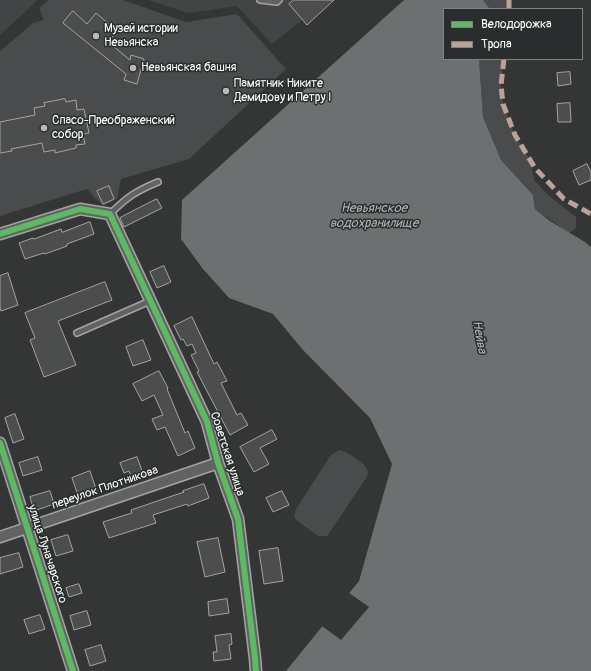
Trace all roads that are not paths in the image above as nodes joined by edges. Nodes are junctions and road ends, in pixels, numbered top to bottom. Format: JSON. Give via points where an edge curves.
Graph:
{"nodes":[{"id":1,"x":260,"y":0,"type":"edge"},
{"id":2,"x":279,"y":0,"type":"edge"},
{"id":3,"x":158,"y":182,"type":"dead end"},
{"id":4,"x":110,"y":214,"type":"junction"},
{"id":5,"x":0,"y":234,"type":"edge"},
{"id":6,"x":150,"y":301,"type":"junction"},
{"id":7,"x":77,"y":333,"type":"dead end"},
{"id":8,"x":0,"y":443,"type":"edge"},
{"id":9,"x":218,"y":463,"type":"junction"},
{"id":10,"x":28,"y":528,"type":"junction"},
{"id":11,"x":0,"y":537,"type":"edge"},
{"id":12,"x":73,"y":671,"type":"edge"},
{"id":13,"x":256,"y":671,"type":"edge"}],
"edges":[{"from":1,"to":2,"type":"lane"},
{"from":3,"to":4,"type":"lane","via":[[139,190]]},
{"from":4,"to":5,"type":"street","via":[[80,209]]},
{"from":4,"to":6,"type":"street","name":"Советская улица"},
{"from":6,"to":7,"type":"lane"},
{"from":6,"to":9,"type":"street","name":"Советская улица","via":[[207,422]]},
{"from":8,"to":10,"type":"street","name":"улица Луначарского"},
{"from":9,"to":10,"type":"street","name":"переулок Плотникова"},
{"from":9,"to":13,"type":"street","name":"Советская улица","via":[[238,519]]},
{"from":10,"to":11,"type":"street","name":"переулок Плотникова"},
{"from":10,"to":12,"type":"street","name":"улица Луначарского"}]}
